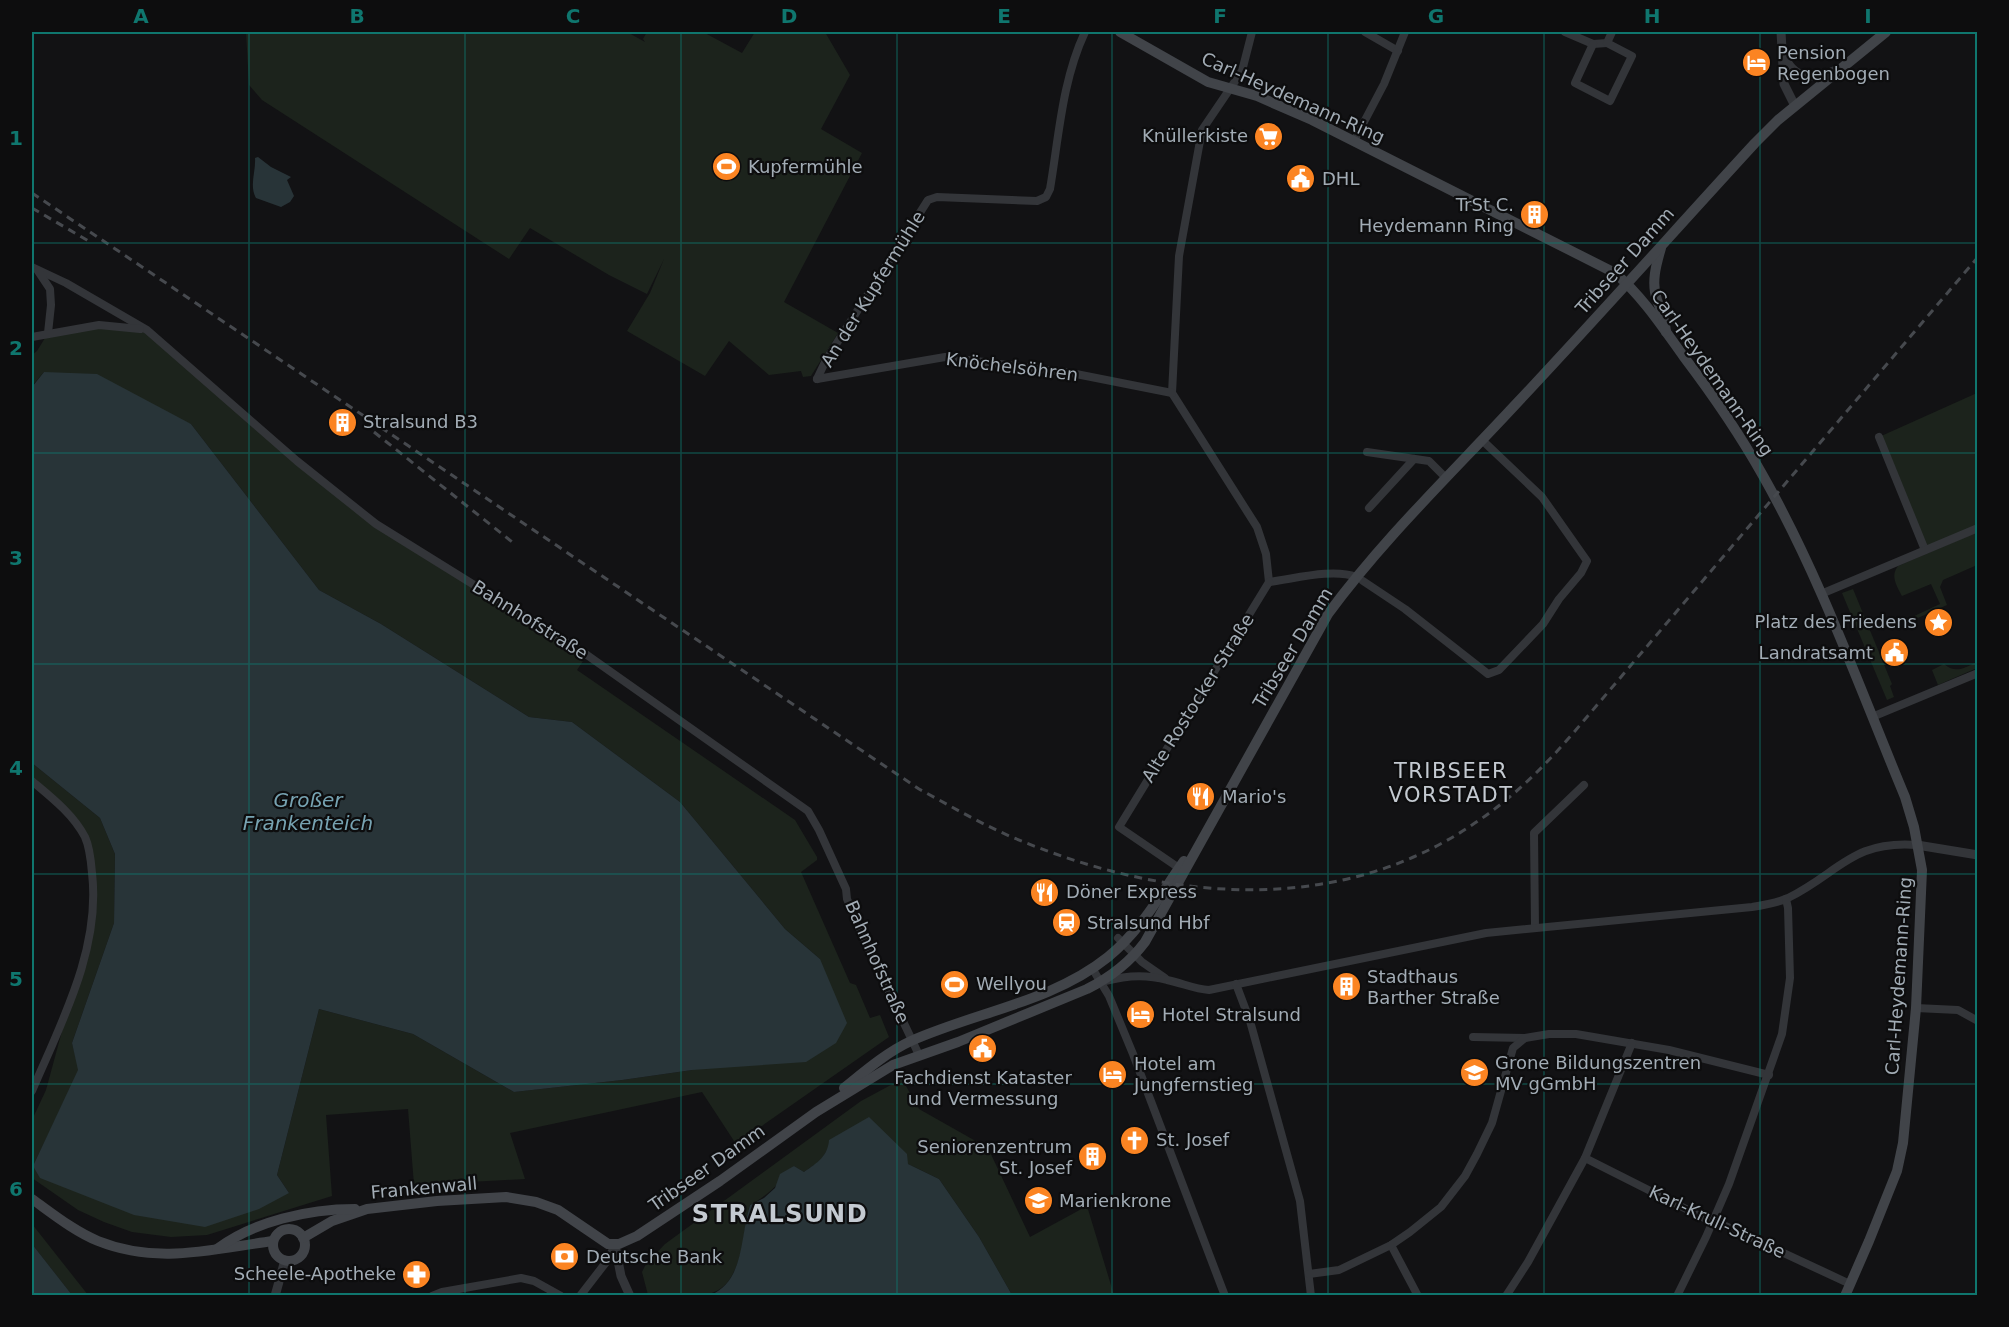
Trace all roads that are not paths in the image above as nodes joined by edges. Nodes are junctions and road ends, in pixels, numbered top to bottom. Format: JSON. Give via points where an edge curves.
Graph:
{"nodes":[{"id":1,"x":1085,"y":32,"type":"edge"},
{"id":2,"x":1120,"y":32,"type":"edge"},
{"id":3,"x":1252,"y":32,"type":"edge"},
{"id":4,"x":1365,"y":32,"type":"edge"},
{"id":5,"x":1405,"y":32,"type":"edge"},
{"id":6,"x":1565,"y":32,"type":"edge"},
{"id":7,"x":1612,"y":32,"type":"edge"},
{"id":8,"x":1781,"y":32,"type":"edge"},
{"id":9,"x":1886,"y":32,"type":"edge"},
{"id":10,"x":1607,"y":43,"type":"junction"},
{"id":11,"x":1593,"y":44,"type":"junction"},
{"id":12,"x":1782,"y":49,"type":"junction"},
{"id":13,"x":1398,"y":51,"type":"junction"},
{"id":14,"x":1844,"y":67,"type":"junction"},
{"id":15,"x":1232,"y":88,"type":"junction"},
{"id":16,"x":1795,"y":106,"type":"junction"},
{"id":17,"x":1354,"y":141,"type":"junction"},
{"id":18,"x":1662,"y":244,"type":"junction"},
{"id":19,"x":34,"y":268,"type":"edge"},
{"id":20,"x":1628,"y":284,"type":"junction"},
{"id":21,"x":147,"y":330,"type":"junction"},
{"id":22,"x":1666,"y":332,"type":"junction"},
{"id":23,"x":48,"y":333,"type":"junction"},
{"id":24,"x":32,"y":337,"type":"edge"},
{"id":25,"x":818,"y":379,"type":"joint"},
{"id":26,"x":1172,"y":393,"type":"junction"},
{"id":27,"x":1879,"y":437,"type":"dead end"},
{"id":28,"x":1482,"y":440,"type":"junction"},
{"id":29,"x":1367,"y":452,"type":"dead end"},
{"id":30,"x":1414,"y":459,"type":"junction"},
{"id":31,"x":1446,"y":478,"type":"junction"},
{"id":32,"x":1369,"y":508,"type":"dead end"},
{"id":33,"x":1977,"y":528,"type":"edge"},
{"id":34,"x":1925,"y":550,"type":"junction"},
{"id":35,"x":1355,"y":577,"type":"junction"},
{"id":36,"x":1269,"y":582,"type":"junction"},
{"id":37,"x":1821,"y":594,"type":"junction"},
{"id":38,"x":1977,"y":674,"type":"edge"},
{"id":39,"x":1872,"y":717,"type":"junction"},
{"id":40,"x":32,"y":781,"type":"edge"},
{"id":41,"x":1584,"y":784,"type":"dead end"},
{"id":42,"x":1213,"y":822,"type":"junction"},
{"id":43,"x":1917,"y":845,"type":"junction"},
{"id":44,"x":1977,"y":855,"type":"edge"},
{"id":45,"x":1179,"y":868,"type":"junction"},
{"id":46,"x":1785,"y":899,"type":"junction"},
{"id":47,"x":1535,"y":928,"type":"junction"},
{"id":48,"x":1120,"y":941,"type":"junction"},
{"id":49,"x":1134,"y":955,"type":"junction"},
{"id":50,"x":1092,"y":968,"type":"junction"},
{"id":51,"x":1166,"y":979,"type":"junction"},
{"id":52,"x":1101,"y":982,"type":"junction"},
{"id":53,"x":1236,"y":984,"type":"junction"},
{"id":54,"x":1916,"y":1008,"type":"junction"},
{"id":55,"x":1977,"y":1021,"type":"edge"},
{"id":56,"x":1473,"y":1037,"type":"dead end"},
{"id":57,"x":1524,"y":1038,"type":"junction"},
{"id":58,"x":912,"y":1041,"type":"junction"},
{"id":59,"x":1632,"y":1043,"type":"junction"},
{"id":60,"x":919,"y":1055,"type":"junction"},
{"id":61,"x":1769,"y":1075,"type":"junction"},
{"id":62,"x":32,"y":1091,"type":"edge"},
{"id":63,"x":816,"y":1112,"type":"junction"},
{"id":64,"x":1585,"y":1158,"type":"junction"},
{"id":65,"x":32,"y":1199,"type":"edge"},
{"id":66,"x":367,"y":1209,"type":"junction"},
{"id":67,"x":1713,"y":1220,"type":"junction"},
{"id":68,"x":303,"y":1238,"type":"junction"},
{"id":69,"x":273,"y":1241,"type":"junction"},
{"id":70,"x":615,"y":1245,"type":"junction"},
{"id":71,"x":1391,"y":1245,"type":"junction"},
{"id":72,"x":215,"y":1250,"type":"junction"},
{"id":73,"x":285,"y":1260,"type":"junction"},
{"id":74,"x":1310,"y":1274,"type":"junction"},
{"id":75,"x":1850,"y":1284,"type":"junction"},
{"id":76,"x":484,"y":1285,"type":"junction"},
{"id":77,"x":275,"y":1296,"type":"edge"},
{"id":78,"x":432,"y":1296,"type":"edge"},
{"id":79,"x":482,"y":1296,"type":"edge"},
{"id":80,"x":561,"y":1296,"type":"edge"},
{"id":81,"x":579,"y":1296,"type":"edge"},
{"id":82,"x":630,"y":1296,"type":"edge"},
{"id":83,"x":1225,"y":1296,"type":"edge"},
{"id":84,"x":1311,"y":1296,"type":"edge"},
{"id":85,"x":1418,"y":1296,"type":"edge"},
{"id":86,"x":1506,"y":1296,"type":"edge"},
{"id":87,"x":1677,"y":1296,"type":"edge"},
{"id":88,"x":1845,"y":1296,"type":"edge"}],
"edges":[{"from":1,"to":25,"type":"street","name":"An der Kupfermühle","via":[[1066,91],[1046,196],[1037,201],[937,197],[928,200],[826,360]]},
{"from":2,"to":15,"type":"main road","name":"Carl-Heydemann-Ring","via":[[1208,82]]},
{"from":3,"to":15,"type":"street","via":[[1242,71]]},
{"from":4,"to":13,"type":"street"},
{"from":5,"to":13,"type":"street"},
{"from":6,"to":11,"type":"street"},
{"from":7,"to":10,"type":"street"},
{"from":8,"to":12,"type":"street"},
{"from":9,"to":14,"type":"main road","name":"Tribseer Damm"},
{"from":10,"to":11,"type":"street"},
{"from":10,"to":11,"type":"street","via":[[1632,56],[1610,101],[1575,83]]},
{"from":12,"to":14,"type":"street","via":[[1790,66],[1803,76],[1821,76]]},
{"from":12,"to":16,"type":"street","via":[[1784,84]]},
{"from":13,"to":17,"type":"street"},
{"from":14,"to":16,"type":"main road","name":"Tribseer Damm"},
{"from":15,"to":17,"type":"main road","name":"Carl-Heydemann-Ring"},
{"from":15,"to":26,"type":"street","via":[[1202,130],[1179,256]]},
{"from":16,"to":18,"type":"main road","name":"Tribseer Damm","via":[[1755,143]]},
{"from":17,"to":20,"type":"main road","name":"Carl-Heydemann-Ring","via":[[1606,268]]},
{"from":18,"to":20,"type":"main road","name":"Tribseer Damm"},
{"from":18,"to":22,"type":"main road","via":[[1655,285]]},
{"from":19,"to":21,"type":"street","name":"Bahnhofstraße"},
{"from":19,"to":23,"type":"street","name":"Bahnhofstraße","via":[[50,289]]},
{"from":20,"to":22,"type":"main road","name":"Carl-Heydemann-Ring"},
{"from":20,"to":28,"type":"main road","name":"Tribseer Damm"},
{"from":21,"to":23,"type":"street","via":[[99,325]]},
{"from":21,"to":58,"type":"street","name":"Bahnhofstraße","via":[[376,524],[587,655],[808,811]]},
{"from":22,"to":37,"type":"main road","name":"Carl-Heydemann-Ring","via":[[1753,458]]},
{"from":23,"to":24,"type":"street"},
{"from":25,"to":26,"type":"street","name":"Knöchelsöhren","via":[[945,357],[1071,373]]},
{"from":26,"to":36,"type":"street","via":[[1257,527],[1266,554]]},
{"from":27,"to":34,"type":"street"},
{"from":28,"to":31,"type":"main road","name":"Tribseer Damm"},
{"from":28,"to":35,"type":"street","via":[[1542,497],[1587,561],[1543,624],[1499,670],[1488,675],[1405,609]]},
{"from":29,"to":30,"type":"street"},
{"from":30,"to":31,"type":"street","via":[[1429,461]]},
{"from":30,"to":32,"type":"street"},
{"from":31,"to":35,"type":"main road","name":"Tribseer Damm"},
{"from":33,"to":34,"type":"street"},
{"from":34,"to":37,"type":"street"},
{"from":35,"to":36,"type":"street"},
{"from":35,"to":42,"type":"main road","name":"Tribseer Damm","via":[[1328,614]]},
{"from":36,"to":45,"type":"street","name":"Alte Rostocker Straße","via":[[1119,827]]},
{"from":37,"to":39,"type":"main road","name":"Carl-Heydemann-Ring"},
{"from":38,"to":39,"type":"street"},
{"from":39,"to":43,"type":"main road","name":"Carl-Heydemann-Ring","via":[[1905,797]]},
{"from":40,"to":62,"type":"street","via":[[63,807],[85,837],[94,887],[87,950]]},
{"from":41,"to":47,"type":"street","via":[[1534,833]]},
{"from":42,"to":45,"type":"main road","name":"Tribseer Damm"},
{"from":42,"to":49,"type":"main road","name":"Tribseer Damm"},
{"from":43,"to":44,"type":"street"},
{"from":43,"to":46,"type":"street","via":[[1886,845],[1863,852]]},
{"from":43,"to":54,"type":"main road","name":"Carl-Heydemann-Ring","via":[[1922,870]]},
{"from":45,"to":48,"type":"main road","name":"Tribseer Damm","via":[[1152,910]]},
{"from":46,"to":47,"type":"street","via":[[1752,907]]},
{"from":46,"to":61,"type":"street","via":[[1789,994]]},
{"from":47,"to":53,"type":"street","via":[[1463,937]]},
{"from":48,"to":49,"type":"street"},
{"from":48,"to":50,"type":"main road","name":"Tribseer Damm"},
{"from":49,"to":51,"type":"street"},
{"from":49,"to":52,"type":"main road","name":"Tribseer Damm"},
{"from":50,"to":52,"type":"street"},
{"from":50,"to":58,"type":"main road","name":"Tribseer Damm","via":[[1043,993]]},
{"from":51,"to":52,"type":"street","via":[[1132,975]]},
{"from":51,"to":53,"type":"street","via":[[1209,990]]},
{"from":52,"to":60,"type":"main road","name":"Tribseer Damm"},
{"from":52,"to":83,"type":"street","via":[[1133,1054]]},
{"from":53,"to":74,"type":"street","via":[[1300,1201]]},
{"from":54,"to":55,"type":"street","via":[[1958,1010]]},
{"from":54,"to":75,"type":"main road","name":"Carl-Heydemann-Ring","via":[[1897,1171]]},
{"from":56,"to":57,"type":"street"},
{"from":57,"to":59,"type":"street","via":[[1576,1034]]},
{"from":57,"to":71,"type":"street","via":[[1513,1048],[1492,1123],[1465,1176],[1441,1206]]},
{"from":58,"to":60,"type":"street","name":"Bahnhofstraße"},
{"from":58,"to":63,"type":"main road","name":"Tribseer Damm","via":[[864,1072]]},
{"from":59,"to":61,"type":"street"},
{"from":59,"to":64,"type":"street"},
{"from":60,"to":63,"type":"main road","name":"Tribseer Damm","via":[[878,1073]]},
{"from":61,"to":67,"type":"street"},
{"from":63,"to":70,"type":"main road","name":"Tribseer Damm","via":[[704,1192],[637,1236]]},
{"from":64,"to":67,"type":"street","name":"Karl-Krull-Straße"},
{"from":64,"to":86,"type":"street"},
{"from":65,"to":72,"type":"main road","via":[[77,1230],[122,1248],[168,1255]]},
{"from":66,"to":68,"type":"main road","name":"Frankenwall","via":[[332,1221]]},
{"from":66,"to":70,"type":"main road","name":"Frankenwall","via":[[462,1199],[519,1198],[558,1210],[603,1242]]},
{"from":66,"to":72,"type":"main road","via":[[338,1209],[285,1218],[230,1239]]},
{"from":67,"to":75,"type":"street","name":"Karl-Krull-Straße"},
{"from":67,"to":87,"type":"street"},
{"from":68,"to":69,"type":"main road","via":[[296,1230],[284,1229]]},
{"from":68,"to":73,"type":"main road","via":[[303,1253],[295,1260]]},
{"from":69,"to":72,"type":"main road"},
{"from":69,"to":73,"type":"main road","via":[[276,1256]]},
{"from":70,"to":81,"type":"street"},
{"from":70,"to":82,"type":"street"},
{"from":71,"to":74,"type":"street","via":[[1339,1270]]},
{"from":71,"to":85,"type":"street"},
{"from":73,"to":77,"type":"street"},
{"from":74,"to":84,"type":"street"},
{"from":75,"to":88,"type":"main road","name":"Carl-Heydemann-Ring"},
{"from":76,"to":78,"type":"street"},
{"from":76,"to":79,"type":"street"},
{"from":76,"to":80,"type":"street","via":[[521,1278]]}]}
